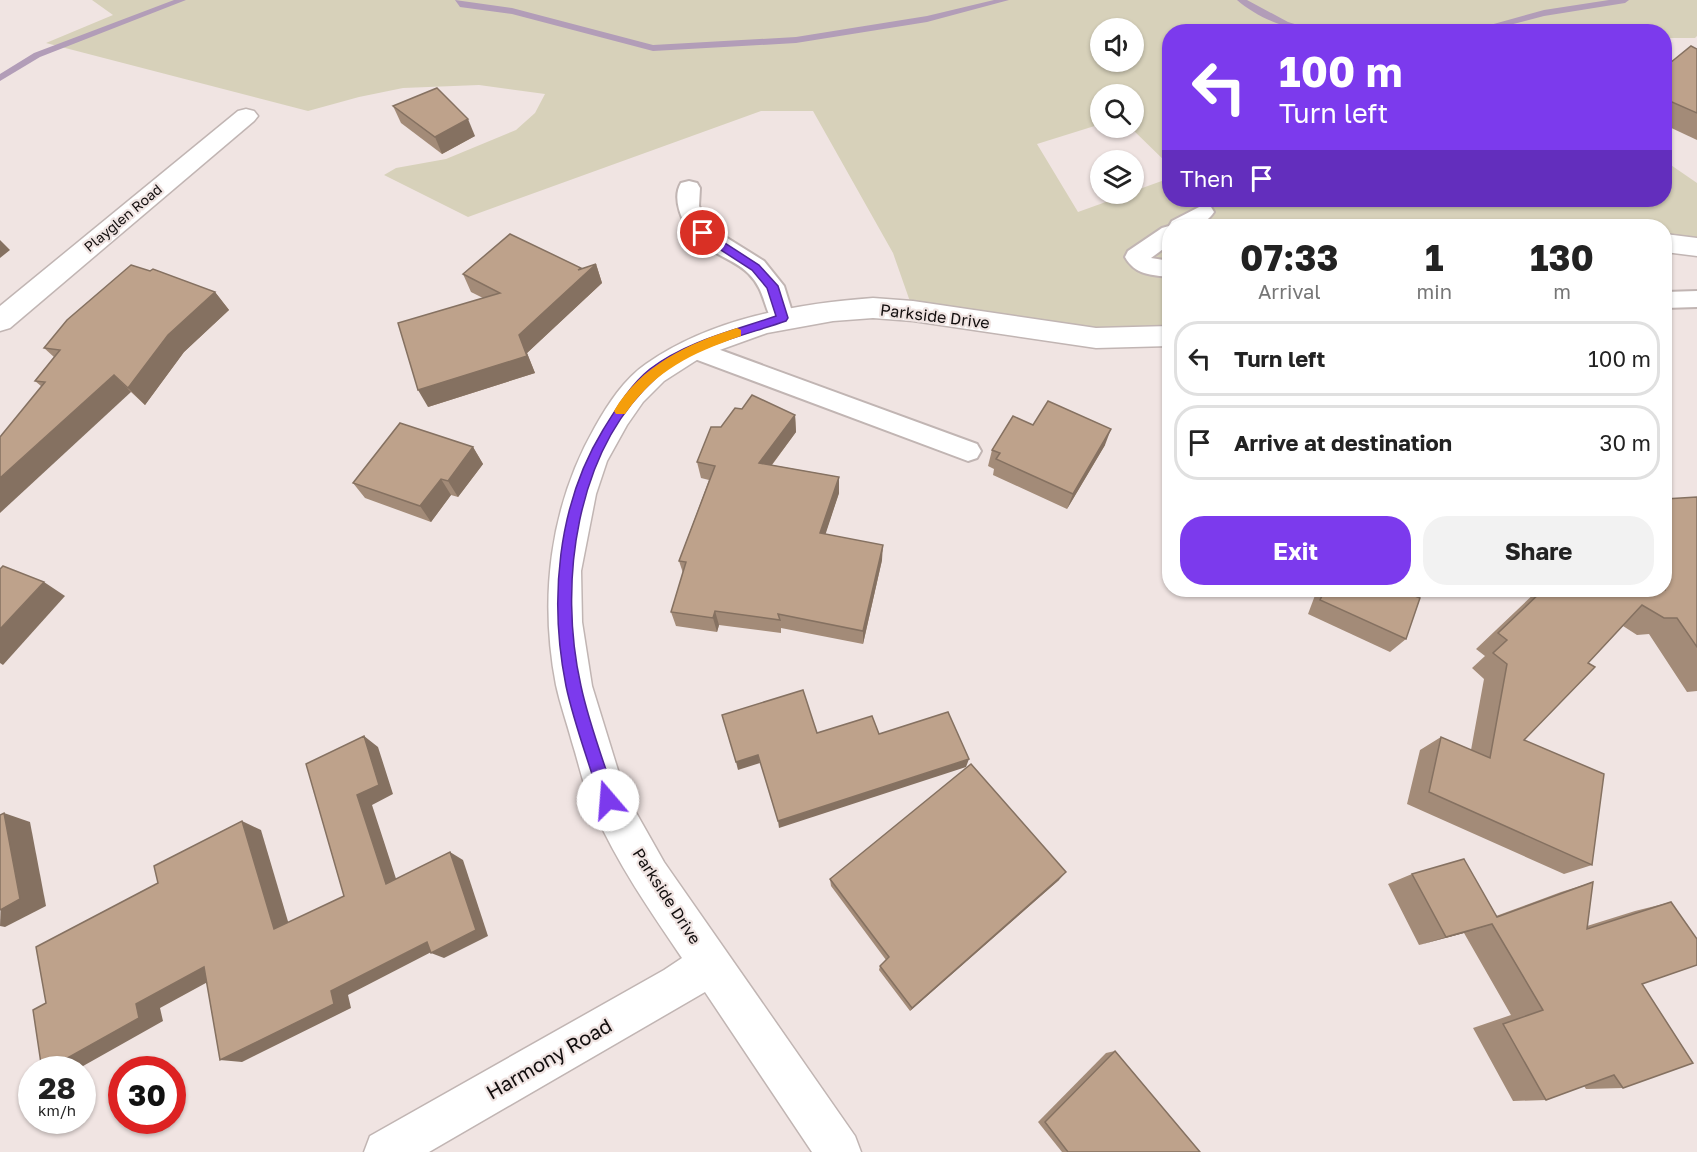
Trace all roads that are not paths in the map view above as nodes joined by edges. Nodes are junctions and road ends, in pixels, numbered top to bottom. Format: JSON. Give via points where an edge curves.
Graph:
{"nodes":[{"id":1,"x":246,"y":116,"type":"dead end"},
{"id":2,"x":689,"y":188,"type":"dead end"},
{"id":3,"x":1203,"y":212,"type":"dead end"},
{"id":4,"x":1192,"y":219,"type":"edge"},
{"id":5,"x":1162,"y":239,"type":"edge"},
{"id":6,"x":1672,"y":244,"type":"edge"},
{"id":7,"x":1697,"y":247,"type":"edge"},
{"id":8,"x":1162,"y":268,"type":"edge"},
{"id":9,"x":1697,"y":299,"type":"edge"},
{"id":10,"x":1672,"y":300,"type":"edge"},
{"id":11,"x":782,"y":318,"type":"junction"},
{"id":12,"x":0,"y":321,"type":"edge"},
{"id":13,"x":1162,"y":337,"type":"edge"},
{"id":14,"x":693,"y":349,"type":"junction"},
{"id":15,"x":968,"y":451,"type":"dead end"},
{"id":16,"x":711,"y":963,"type":"junction"},
{"id":17,"x":386,"y":1152,"type":"edge"},
{"id":18,"x":839,"y":1152,"type":"edge"}],
"edges":[{"from":1,"to":12,"type":"street","name":"Playglen Road"},
{"from":2,"to":11,"type":"lane","via":[[687,206],[703,233],[756,267],[772,286]]},
{"from":3,"to":4,"type":"lane"},
{"from":5,"to":8,"type":"lane","via":[[1136,257],[1146,266]]},
{"from":6,"to":7,"type":"street"},
{"from":9,"to":10,"type":"lane"},
{"from":11,"to":13,"type":"street","name":"Parkside Drive","via":[[873,308],[1096,338]]},
{"from":11,"to":14,"type":"street","name":"Parkside Drive"},
{"from":14,"to":15,"type":"lane"},
{"from":14,"to":16,"type":"street","name":"Parkside Drive","via":[[654,373],[633,394],[592,460],[571,532],[565,571],[565,622],[574,686],[608,800],[650,876]]},
{"from":16,"to":17,"type":"street","name":"Harmony Road"},
{"from":16,"to":18,"type":"street","name":"Parkside Drive"}]}
